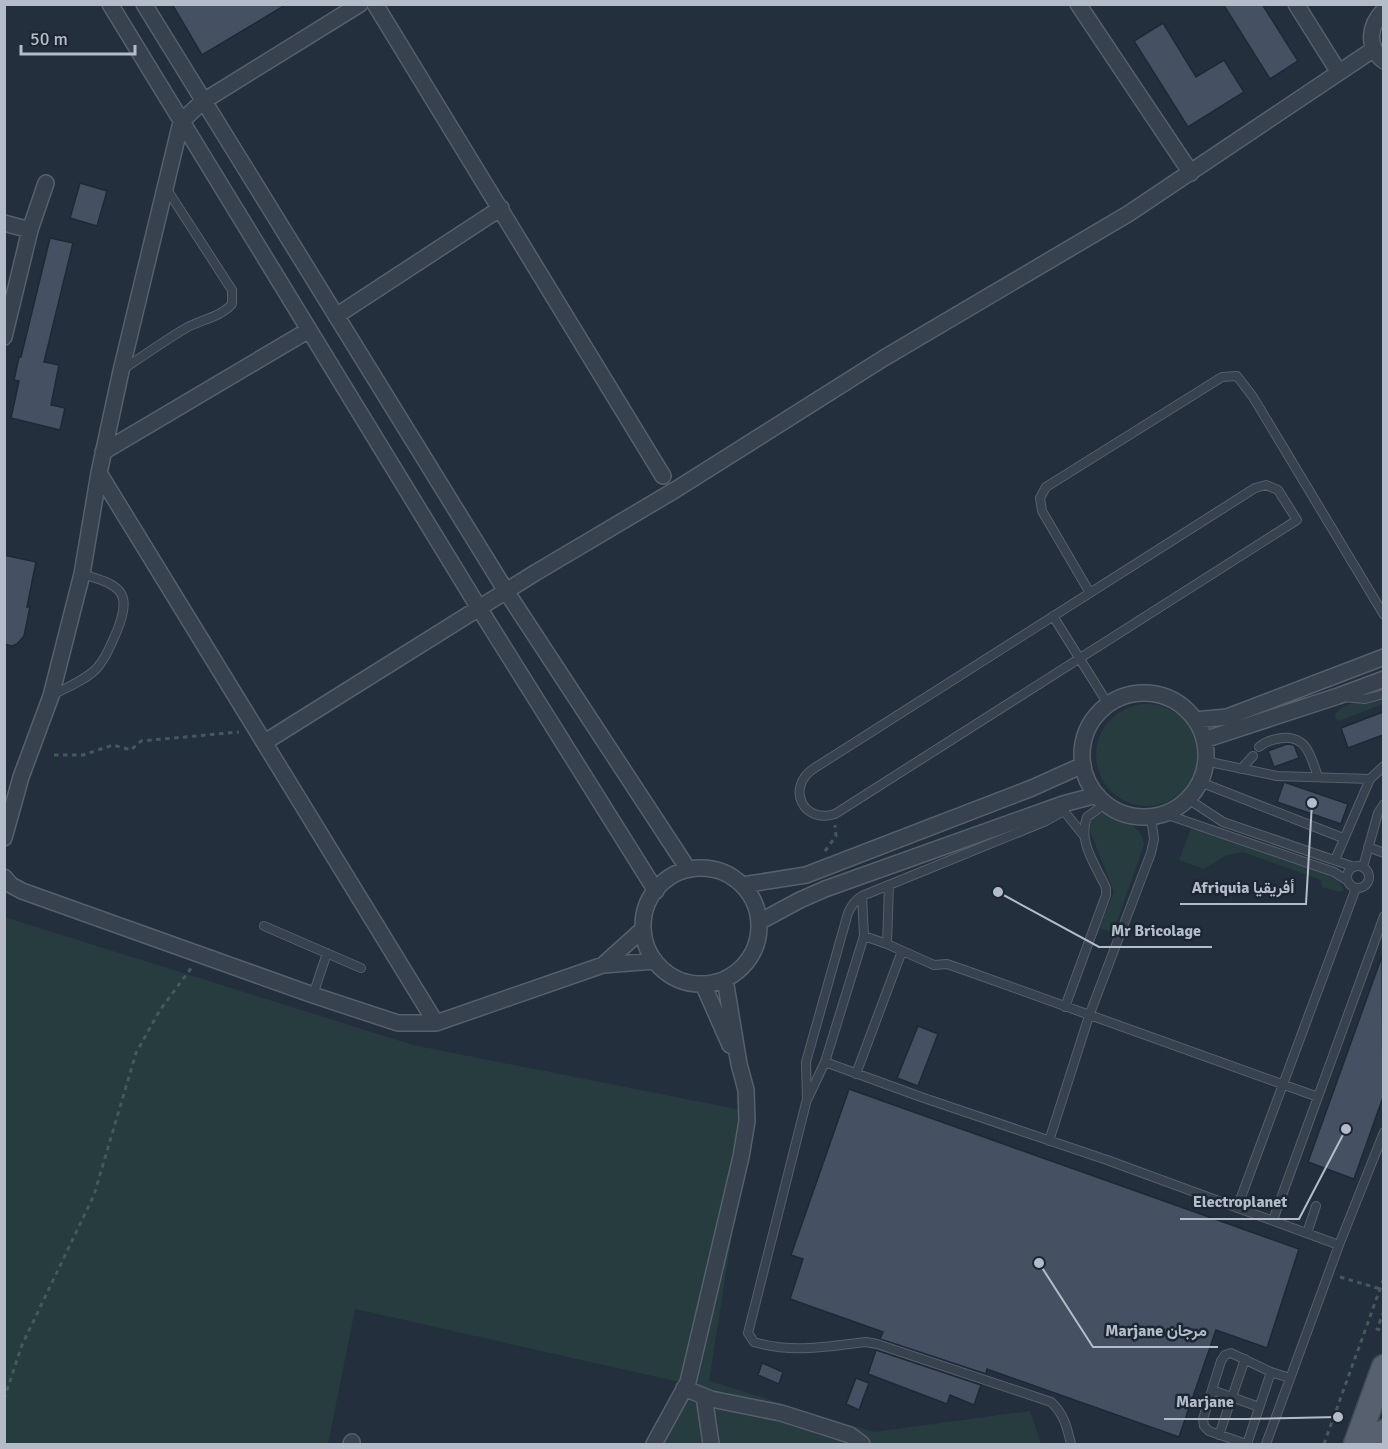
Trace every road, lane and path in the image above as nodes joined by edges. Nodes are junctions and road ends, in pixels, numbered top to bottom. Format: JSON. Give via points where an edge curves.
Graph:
{"nodes":[{"id":1,"x":110,"y":4,"type":"edge"},
{"id":2,"x":144,"y":4,"type":"edge"},
{"id":3,"x":360,"y":4,"type":"edge"},
{"id":4,"x":375,"y":4,"type":"edge"},
{"id":5,"x":1078,"y":4,"type":"edge"},
{"id":6,"x":1296,"y":4,"type":"edge"},
{"id":7,"x":1379,"y":11,"type":"edge"},
{"id":8,"x":1379,"y":55,"type":"edge"},
{"id":9,"x":1338,"y":71,"type":"junction"},
{"id":10,"x":202,"y":102,"type":"junction"},
{"id":11,"x":181,"y":122,"type":"junction"},
{"id":12,"x":1191,"y":173,"type":"junction"},
{"id":13,"x":46,"y":183,"type":"dead end"},
{"id":14,"x":165,"y":187,"type":"junction"},
{"id":15,"x":501,"y":208,"type":"junction"},
{"id":16,"x":4,"y":223,"type":"edge"},
{"id":17,"x":30,"y":230,"type":"junction"},
{"id":18,"x":336,"y":316,"type":"junction"},
{"id":19,"x":309,"y":330,"type":"junction"},
{"id":20,"x":4,"y":337,"type":"edge"},
{"id":21,"x":121,"y":371,"type":"junction"},
{"id":22,"x":103,"y":452,"type":"junction"},
{"id":23,"x":99,"y":473,"type":"junction"},
{"id":24,"x":663,"y":476,"type":"dead end"},
{"id":25,"x":82,"y":574,"type":"junction"},
{"id":26,"x":507,"y":591,"type":"junction"},
{"id":27,"x":1090,"y":593,"type":"junction"},
{"id":28,"x":479,"y":608,"type":"junction"},
{"id":29,"x":1383,"y":615,"type":"edge"},
{"id":30,"x":1053,"y":616,"type":"junction"},
{"id":31,"x":1383,"y":657,"type":"edge"},
{"id":32,"x":1081,"y":659,"type":"junction"},
{"id":33,"x":1383,"y":678,"type":"edge"},
{"id":34,"x":1383,"y":694,"type":"edge"},
{"id":35,"x":51,"y":696,"type":"junction"},
{"id":36,"x":1338,"y":696,"type":"junction"},
{"id":37,"x":1108,"y":704,"type":"junction"},
{"id":38,"x":1195,"y":720,"type":"junction"},
{"id":39,"x":239,"y":732,"type":"dead end"},
{"id":40,"x":1204,"y":740,"type":"junction"},
{"id":41,"x":265,"y":742,"type":"junction"},
{"id":42,"x":1259,"y":747,"type":"dead end"},
{"id":43,"x":54,"y":755,"type":"dead end"},
{"id":44,"x":1252,"y":756,"type":"dead end"},
{"id":45,"x":1205,"y":761,"type":"junction"},
{"id":46,"x":1083,"y":765,"type":"junction"},
{"id":47,"x":1383,"y":766,"type":"edge"},
{"id":48,"x":1241,"y":769,"type":"junction"},
{"id":49,"x":21,"y":777,"type":"junction"},
{"id":50,"x":1318,"y":777,"type":"junction"},
{"id":51,"x":4,"y":778,"type":"edge"},
{"id":52,"x":1370,"y":779,"type":"junction"},
{"id":53,"x":1200,"y":782,"type":"junction"},
{"id":54,"x":1101,"y":799,"type":"junction"},
{"id":55,"x":1188,"y":799,"type":"junction"},
{"id":56,"x":1383,"y":804,"type":"edge"},
{"id":57,"x":1064,"y":808,"type":"junction"},
{"id":58,"x":835,"y":814,"type":"junction"},
{"id":59,"x":1158,"y":815,"type":"junction"},
{"id":60,"x":1084,"y":837,"type":"junction"},
{"id":61,"x":4,"y":838,"type":"edge"},
{"id":62,"x":1344,"y":838,"type":"junction"},
{"id":63,"x":1368,"y":847,"type":"junction"},
{"id":64,"x":824,"y":853,"type":"dead end"},
{"id":65,"x":1383,"y":853,"type":"edge"},
{"id":66,"x":1335,"y":861,"type":"junction"},
{"id":67,"x":1358,"y":867,"type":"junction"},
{"id":68,"x":688,"y":869,"type":"junction"},
{"id":69,"x":4,"y":877,"type":"edge"},
{"id":70,"x":1348,"y":881,"type":"junction"},
{"id":71,"x":743,"y":885,"type":"junction"},
{"id":72,"x":889,"y":885,"type":"junction"},
{"id":73,"x":1356,"y":888,"type":"junction"},
{"id":74,"x":656,"y":891,"type":"junction"},
{"id":75,"x":862,"y":896,"type":"junction"},
{"id":76,"x":1383,"y":916,"type":"edge"},
{"id":77,"x":759,"y":922,"type":"junction"},
{"id":78,"x":264,"y":926,"type":"dead end"},
{"id":79,"x":643,"y":929,"type":"junction"},
{"id":80,"x":864,"y":936,"type":"junction"},
{"id":81,"x":887,"y":944,"type":"junction"},
{"id":82,"x":902,"y":951,"type":"junction"},
{"id":83,"x":327,"y":953,"type":"junction"},
{"id":84,"x":201,"y":956,"type":"junction"},
{"id":85,"x":655,"y":961,"type":"junction"},
{"id":86,"x":603,"y":965,"type":"junction"},
{"id":87,"x":361,"y":968,"type":"dead end"},
{"id":88,"x":725,"y":979,"type":"junction"},
{"id":89,"x":703,"y":984,"type":"junction"},
{"id":90,"x":313,"y":995,"type":"junction"},
{"id":91,"x":1065,"y":1007,"type":"junction"},
{"id":92,"x":1089,"y":1016,"type":"junction"},
{"id":93,"x":436,"y":1023,"type":"junction"},
{"id":94,"x":825,"y":1062,"type":"junction"},
{"id":95,"x":739,"y":1064,"type":"junction"},
{"id":96,"x":856,"y":1074,"type":"junction"},
{"id":97,"x":1284,"y":1084,"type":"junction"},
{"id":98,"x":1318,"y":1096,"type":"junction"},
{"id":99,"x":807,"y":1099,"type":"junction"},
{"id":100,"x":1383,"y":1132,"type":"edge"},
{"id":101,"x":1048,"y":1141,"type":"junction"},
{"id":102,"x":1316,"y":1206,"type":"dead end"},
{"id":103,"x":1238,"y":1208,"type":"junction"},
{"id":104,"x":1273,"y":1220,"type":"junction"},
{"id":105,"x":1307,"y":1233,"type":"junction"},
{"id":106,"x":1339,"y":1245,"type":"junction"},
{"id":107,"x":1329,"y":1274,"type":"junction"},
{"id":108,"x":1383,"y":1278,"type":"edge"},
{"id":109,"x":1382,"y":1289,"type":"edge"},
{"id":110,"x":1383,"y":1311,"type":"edge"},
{"id":111,"x":1383,"y":1331,"type":"edge"},
{"id":112,"x":1245,"y":1359,"type":"junction"},
{"id":113,"x":1383,"y":1367,"type":"edge"},
{"id":114,"x":1271,"y":1372,"type":"junction"},
{"id":115,"x":1290,"y":1378,"type":"junction"},
{"id":116,"x":684,"y":1388,"type":"junction"},
{"id":117,"x":1212,"y":1390,"type":"junction"},
{"id":118,"x":704,"y":1396,"type":"junction"},
{"id":119,"x":1232,"y":1397,"type":"junction"},
{"id":120,"x":4,"y":1399,"type":"edge"},
{"id":121,"x":1259,"y":1407,"type":"junction"},
{"id":122,"x":1383,"y":1432,"type":"edge"},
{"id":123,"x":1219,"y":1435,"type":"junction"},
{"id":124,"x":654,"y":1444,"type":"edge"},
{"id":125,"x":711,"y":1444,"type":"edge"},
{"id":126,"x":862,"y":1444,"type":"edge"},
{"id":127,"x":1071,"y":1444,"type":"edge"},
{"id":128,"x":1247,"y":1444,"type":"edge"},
{"id":129,"x":1266,"y":1444,"type":"edge"},
{"id":130,"x":1324,"y":1444,"type":"edge"},
{"id":131,"x":1356,"y":1444,"type":"edge"},
{"id":132,"x":1379,"y":1444,"type":"edge"}],
"edges":[{"from":1,"to":11,"type":"street"},
{"from":2,"to":10,"type":"street"},
{"from":3,"to":10,"type":"street"},
{"from":4,"to":15,"type":"street"},
{"from":5,"to":12,"type":"street"},
{"from":6,"to":9,"type":"street"},
{"from":7,"to":8,"type":"street","via":[[1371,38]]},
{"from":8,"to":9,"type":"street"},
{"from":9,"to":12,"type":"street"},
{"from":10,"to":11,"type":"street"},
{"from":10,"to":18,"type":"street"},
{"from":11,"to":14,"type":"street"},
{"from":11,"to":19,"type":"street"},
{"from":12,"to":26,"type":"street"},
{"from":13,"to":17,"type":"street"},
{"from":14,"to":21,"type":"street"},
{"from":14,"to":21,"type":"lane","via":[[232,290],[231,304]]},
{"from":15,"to":18,"type":"street"},
{"from":15,"to":24,"type":"street"},
{"from":16,"to":17,"type":"street"},
{"from":17,"to":20,"type":"street"},
{"from":18,"to":26,"type":"street"},
{"from":19,"to":22,"type":"street"},
{"from":19,"to":28,"type":"street"},
{"from":21,"to":22,"type":"street"},
{"from":22,"to":23,"type":"street"},
{"from":23,"to":25,"type":"street"},
{"from":23,"to":41,"type":"street"},
{"from":25,"to":35,"type":"street"},
{"from":25,"to":35,"type":"lane","via":[[115,587],[122,594],[125,611],[106,656],[96,669]]},
{"from":26,"to":28,"type":"street"},
{"from":26,"to":68,"type":"street"},
{"from":27,"to":29,"type":"lane","via":[[1042,511],[1040,498],[1046,487],[1222,376],[1237,376]]},
{"from":27,"to":30,"type":"lane"},
{"from":27,"to":32,"type":"lane","via":[[1260,486],[1278,490],[1297,520]]},
{"from":28,"to":41,"type":"street"},
{"from":28,"to":74,"type":"street"},
{"from":30,"to":32,"type":"lane"},
{"from":30,"to":58,"type":"lane","via":[[807,773],[800,785],[803,805],[814,814]]},
{"from":31,"to":38,"type":"street","via":[[1227,717]]},
{"from":32,"to":37,"type":"lane"},
{"from":32,"to":58,"type":"lane"},
{"from":33,"to":36,"type":"street"},
{"from":34,"to":36,"type":"lane","via":[[1365,699]]},
{"from":35,"to":49,"type":"street"},
{"from":36,"to":40,"type":"street"},
{"from":37,"to":38,"type":"street","via":[[1145,693],[1181,706]]},
{"from":37,"to":46,"type":"street","via":[[1087,731]]},
{"from":38,"to":40,"type":"street"},
{"from":39,"to":43,"type":"path","via":[[141,741],[131,750],[113,745],[83,755]]},
{"from":40,"to":45,"type":"street"},
{"from":41,"to":93,"type":"street"},
{"from":42,"to":50,"type":"lane","via":[[1275,739],[1300,740]]},
{"from":44,"to":48,"type":"lane"},
{"from":45,"to":48,"type":"lane"},
{"from":45,"to":53,"type":"street"},
{"from":46,"to":54,"type":"street","via":[[1087,781]]},
{"from":46,"to":71,"type":"street","via":[[806,874]]},
{"from":47,"to":52,"type":"lane"},
{"from":48,"to":50,"type":"lane","via":[[1277,776]]},
{"from":49,"to":51,"type":"street"},
{"from":49,"to":61,"type":"street"},
{"from":50,"to":52,"type":"lane"},
{"from":52,"to":62,"type":"lane"},
{"from":53,"to":55,"type":"street"},
{"from":53,"to":62,"type":"lane"},
{"from":54,"to":57,"type":"street"},
{"from":54,"to":59,"type":"street","via":[[1131,816]]},
{"from":54,"to":60,"type":"lane","via":[[1087,817]]},
{"from":55,"to":59,"type":"street"},
{"from":55,"to":66,"type":"lane","via":[[1223,822]]},
{"from":56,"to":63,"type":"lane"},
{"from":57,"to":60,"type":"lane"},
{"from":57,"to":72,"type":"lane","via":[[1046,821]]},
{"from":57,"to":77,"type":"street","via":[[815,893]]},
{"from":58,"to":64,"type":"path","via":[[836,836]]},
{"from":59,"to":70,"type":"lane","via":[[1334,872]]},
{"from":59,"to":92,"type":"lane","via":[[1151,853]]},
{"from":60,"to":91,"type":"lane","via":[[1106,895]]},
{"from":62,"to":66,"type":"lane"},
{"from":63,"to":65,"type":"lane"},
{"from":63,"to":67,"type":"lane"},
{"from":66,"to":67,"type":"lane"},
{"from":67,"to":70,"type":"lane","via":[[1348,873]]},
{"from":67,"to":73,"type":"lane","via":[[1368,874],[1368,883]]},
{"from":68,"to":71,"type":"street","via":[[712,868]]},
{"from":68,"to":74,"type":"street","via":[[663,882]]},
{"from":69,"to":84,"type":"street","via":[[22,891]]},
{"from":70,"to":73,"type":"lane"},
{"from":71,"to":77,"type":"street","via":[[752,897]]},
{"from":72,"to":75,"type":"lane"},
{"from":72,"to":81,"type":"lane"},
{"from":73,"to":97,"type":"lane"},
{"from":74,"to":79,"type":"street","via":[[647,904]]},
{"from":75,"to":80,"type":"lane"},
{"from":75,"to":99,"type":"lane","via":[[848,913],[806,1062]]},
{"from":76,"to":98,"type":"lane"},
{"from":77,"to":88,"type":"street","via":[[758,941],[749,960]]},
{"from":78,"to":83,"type":"lane"},
{"from":79,"to":85,"type":"street"},
{"from":79,"to":86,"type":"street"},
{"from":80,"to":81,"type":"lane"},
{"from":80,"to":94,"type":"lane"},
{"from":81,"to":82,"type":"lane"},
{"from":82,"to":91,"type":"lane"},
{"from":82,"to":96,"type":"lane"},
{"from":83,"to":87,"type":"lane"},
{"from":83,"to":90,"type":"lane"},
{"from":84,"to":90,"type":"street"},
{"from":84,"to":120,"type":"path","via":[[160,1010],[136,1053],[94,1195],[22,1345]]},
{"from":85,"to":86,"type":"street"},
{"from":85,"to":89,"type":"street","via":[[665,972],[689,983]]},
{"from":86,"to":93,"type":"street"},
{"from":88,"to":89,"type":"street"},
{"from":88,"to":95,"type":"street"},
{"from":89,"to":95,"type":"street"},
{"from":90,"to":93,"type":"street","via":[[398,1023]]},
{"from":91,"to":92,"type":"lane"},
{"from":92,"to":97,"type":"lane"},
{"from":92,"to":101,"type":"lane"},
{"from":94,"to":96,"type":"lane"},
{"from":94,"to":99,"type":"lane"},
{"from":95,"to":116,"type":"street","via":[[747,1110],[741,1157]]},
{"from":96,"to":101,"type":"lane"},
{"from":97,"to":98,"type":"lane"},
{"from":97,"to":103,"type":"lane"},
{"from":98,"to":104,"type":"lane"},
{"from":99,"to":127,"type":"lane","via":[[748,1333],[754,1342],[794,1350],[866,1342],[890,1347],[1051,1402],[1065,1419]]},
{"from":100,"to":106,"type":"lane"},
{"from":101,"to":103,"type":"lane"},
{"from":102,"to":105,"type":"lane"},
{"from":103,"to":104,"type":"lane"},
{"from":104,"to":105,"type":"lane"},
{"from":105,"to":106,"type":"lane"},
{"from":106,"to":107,"type":"lane"},
{"from":107,"to":109,"type":"path"},
{"from":107,"to":115,"type":"lane"},
{"from":108,"to":109,"type":"path"},
{"from":109,"to":130,"type":"path"},
{"from":110,"to":111,"type":"path","via":[[1377,1329]]},
{"from":112,"to":114,"type":"lane"},
{"from":112,"to":117,"type":"lane","via":[[1231,1353],[1225,1355]]},
{"from":112,"to":119,"type":"lane"},
{"from":113,"to":131,"type":"main road"},
{"from":114,"to":115,"type":"lane"},
{"from":114,"to":121,"type":"lane"},
{"from":115,"to":129,"type":"lane"},
{"from":116,"to":118,"type":"street"},
{"from":116,"to":124,"type":"street"},
{"from":117,"to":119,"type":"lane"},
{"from":117,"to":123,"type":"lane","via":[[1203,1422],[1206,1429]]},
{"from":118,"to":125,"type":"street"},
{"from":118,"to":126,"type":"street","via":[[781,1413],[850,1435]]},
{"from":119,"to":121,"type":"lane"},
{"from":119,"to":123,"type":"lane"},
{"from":121,"to":128,"type":"lane"},
{"from":122,"to":132,"type":"main road"},
{"from":123,"to":128,"type":"lane"}]}
